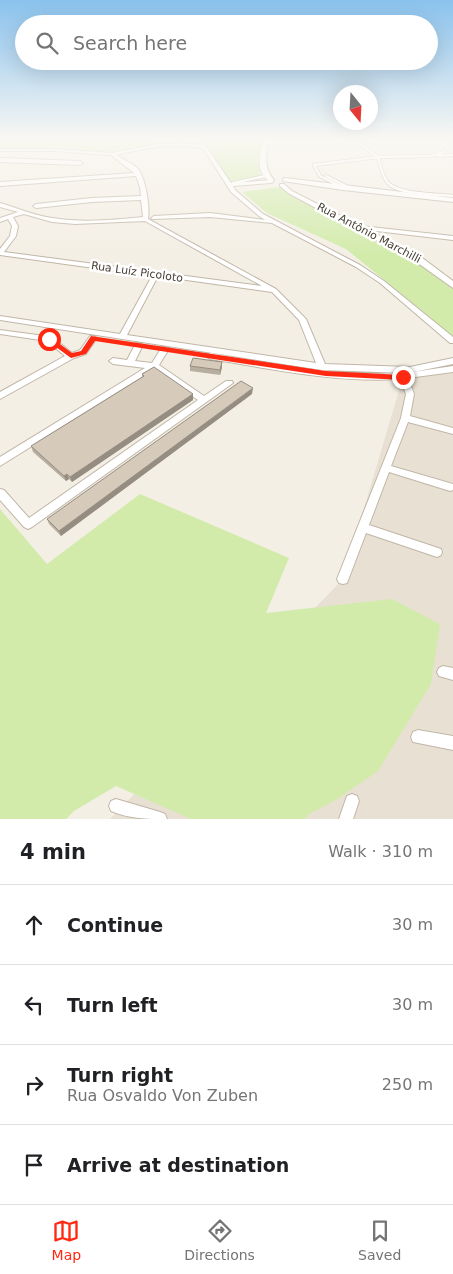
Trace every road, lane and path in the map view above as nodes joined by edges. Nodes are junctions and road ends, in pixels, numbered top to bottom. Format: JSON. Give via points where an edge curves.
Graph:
{"nodes":[{"id":1,"x":94,"y":177,"type":"edge"},
{"id":2,"x":139,"y":177,"type":"edge"},
{"id":3,"x":224,"y":177,"type":"edge"},
{"id":4,"x":262,"y":177,"type":"edge"},
{"id":5,"x":270,"y":177,"type":"edge"},
{"id":6,"x":273,"y":177,"type":"edge"},
{"id":7,"x":323,"y":177,"type":"edge"},
{"id":8,"x":328,"y":177,"type":"edge"},
{"id":9,"x":385,"y":177,"type":"edge"},
{"id":10,"x":277,"y":182,"type":"junction"},
{"id":11,"x":0,"y":184,"type":"edge"},
{"id":12,"x":319,"y":185,"type":"joint"},
{"id":13,"x":230,"y":187,"type":"junction"},
{"id":14,"x":343,"y":188,"type":"junction"},
{"id":15,"x":350,"y":189,"type":"junction"},
{"id":16,"x":145,"y":198,"type":"junction"},
{"id":17,"x":453,"y":198,"type":"edge"},
{"id":18,"x":0,"y":205,"type":"edge"},
{"id":19,"x":36,"y":206,"type":"dead end"},
{"id":20,"x":26,"y":213,"type":"junction"},
{"id":21,"x":261,"y":215,"type":"junction"},
{"id":22,"x":9,"y":216,"type":"junction"},
{"id":23,"x":150,"y":218,"type":"junction"},
{"id":24,"x":0,"y":220,"type":"edge"},
{"id":25,"x":252,"y":221,"type":"junction"},
{"id":26,"x":276,"y":223,"type":"junction"},
{"id":27,"x":361,"y":228,"type":"junction"},
{"id":28,"x":453,"y":238,"type":"edge"},
{"id":29,"x":0,"y":253,"type":"edge"},
{"id":30,"x":156,"y":274,"type":"junction"},
{"id":31,"x":453,"y":285,"type":"edge"},
{"id":32,"x":274,"y":290,"type":"junction"},
{"id":33,"x":0,"y":318,"type":"edge"},
{"id":34,"x":0,"y":324,"type":"edge"},
{"id":35,"x":0,"y":332,"type":"edge"},
{"id":36,"x":122,"y":336,"type":"junction"},
{"id":37,"x":93,"y":338,"type":"junction"},
{"id":38,"x":453,"y":342,"type":"edge"},
{"id":39,"x":139,"y":345,"type":"junction"},
{"id":40,"x":165,"y":349,"type":"junction"},
{"id":41,"x":71,"y":356,"type":"junction"},
{"id":42,"x":113,"y":361,"type":"dead end"},
{"id":43,"x":453,"y":361,"type":"edge"},
{"id":44,"x":130,"y":363,"type":"junction"},
{"id":45,"x":154,"y":366,"type":"junction"},
{"id":46,"x":322,"y":367,"type":"junction"},
{"id":47,"x":453,"y":369,"type":"edge"},
{"id":48,"x":403,"y":377,"type":"junction"},
{"id":49,"x":229,"y":383,"type":"dead end"},
{"id":50,"x":0,"y":396,"type":"edge"},
{"id":51,"x":204,"y":400,"type":"junction"},
{"id":52,"x":405,"y":418,"type":"junction"},
{"id":53,"x":453,"y":431,"type":"edge"},
{"id":54,"x":0,"y":462,"type":"edge"},
{"id":55,"x":387,"y":468,"type":"junction"},
{"id":56,"x":450,"y":487,"type":"dead end"},
{"id":57,"x":0,"y":493,"type":"edge"},
{"id":58,"x":364,"y":528,"type":"junction"},
{"id":59,"x":437,"y":552,"type":"dead end"},
{"id":60,"x":343,"y":579,"type":"dead end"},
{"id":61,"x":418,"y":737,"type":"dead end"},
{"id":62,"x":453,"y":743,"type":"edge"},
{"id":63,"x":352,"y":802,"type":"dead end"},
{"id":64,"x":116,"y":806,"type":"dead end"},
{"id":65,"x":160,"y":819,"type":"edge"},
{"id":66,"x":346,"y":819,"type":"edge"}],
"edges":[{"from":1,"to":11,"type":"street"},
{"from":2,"to":16,"type":"street"},
{"from":3,"to":13,"type":"street"},
{"from":4,"to":13,"type":"lane"},
{"from":5,"to":10,"type":"street","name":"Rua Antônio Marchilli"},
{"from":6,"to":10,"type":"street","name":"Rua Antônio Marchilli"},
{"from":7,"to":14,"type":"lane"},
{"from":8,"to":15,"type":"lane"},
{"from":9,"to":17,"type":"lane","via":[[393,187],[405,191]]},
{"from":10,"to":12,"type":"street"},
{"from":10,"to":13,"type":"street"},
{"from":10,"to":27,"type":"street","name":"Rua Antônio Marchilli","via":[[290,192]]},
{"from":12,"to":14,"type":"street"},
{"from":13,"to":21,"type":"street"},
{"from":14,"to":15,"type":"street"},
{"from":15,"to":17,"type":"street"},
{"from":16,"to":19,"type":"street"},
{"from":16,"to":23,"type":"street"},
{"from":18,"to":20,"type":"street"},
{"from":20,"to":22,"type":"street"},
{"from":20,"to":23,"type":"street","via":[[53,220],[81,222]]},
{"from":21,"to":25,"type":"street"},
{"from":21,"to":26,"type":"street"},
{"from":22,"to":24,"type":"street"},
{"from":22,"to":29,"type":"street","via":[[15,226],[13,236]]},
{"from":23,"to":25,"type":"street","via":[[193,215]]},
{"from":23,"to":32,"type":"street","via":[[158,227]]},
{"from":25,"to":26,"type":"street"},
{"from":26,"to":38,"type":"street","via":[[382,282]]},
{"from":27,"to":28,"type":"street"},
{"from":27,"to":31,"type":"street","name":"Rua Antônio Marchilli","via":[[418,259]]},
{"from":29,"to":30,"type":"street","name":"Rua Luíz Picoloto"},
{"from":30,"to":32,"type":"street","name":"Rua Luíz Picoloto"},
{"from":30,"to":36,"type":"street"},
{"from":32,"to":46,"type":"street","via":[[302,319]]},
{"from":33,"to":36,"type":"street"},
{"from":34,"to":37,"type":"street"},
{"from":35,"to":41,"type":"street","via":[[49,339]]},
{"from":36,"to":46,"type":"street"},
{"from":37,"to":39,"type":"street"},
{"from":37,"to":41,"type":"street","via":[[83,352]]},
{"from":39,"to":40,"type":"street"},
{"from":39,"to":44,"type":"street"},
{"from":40,"to":45,"type":"street"},
{"from":40,"to":48,"type":"street","via":[[326,373]]},
{"from":41,"to":50,"type":"street"},
{"from":42,"to":44,"type":"street"},
{"from":43,"to":46,"type":"street","via":[[410,370]]},
{"from":44,"to":45,"type":"street"},
{"from":45,"to":51,"type":"street"},
{"from":45,"to":54,"type":"street"},
{"from":47,"to":48,"type":"street"},
{"from":48,"to":52,"type":"street","via":[[410,394]]},
{"from":49,"to":51,"type":"street"},
{"from":51,"to":57,"type":"street","via":[[28,524]]},
{"from":52,"to":53,"type":"street"},
{"from":52,"to":55,"type":"street"},
{"from":55,"to":56,"type":"street"},
{"from":55,"to":58,"type":"street"},
{"from":58,"to":59,"type":"street"},
{"from":58,"to":60,"type":"street"},
{"from":61,"to":62,"type":"street"},
{"from":63,"to":66,"type":"street"},
{"from":64,"to":65,"type":"street"}]}
